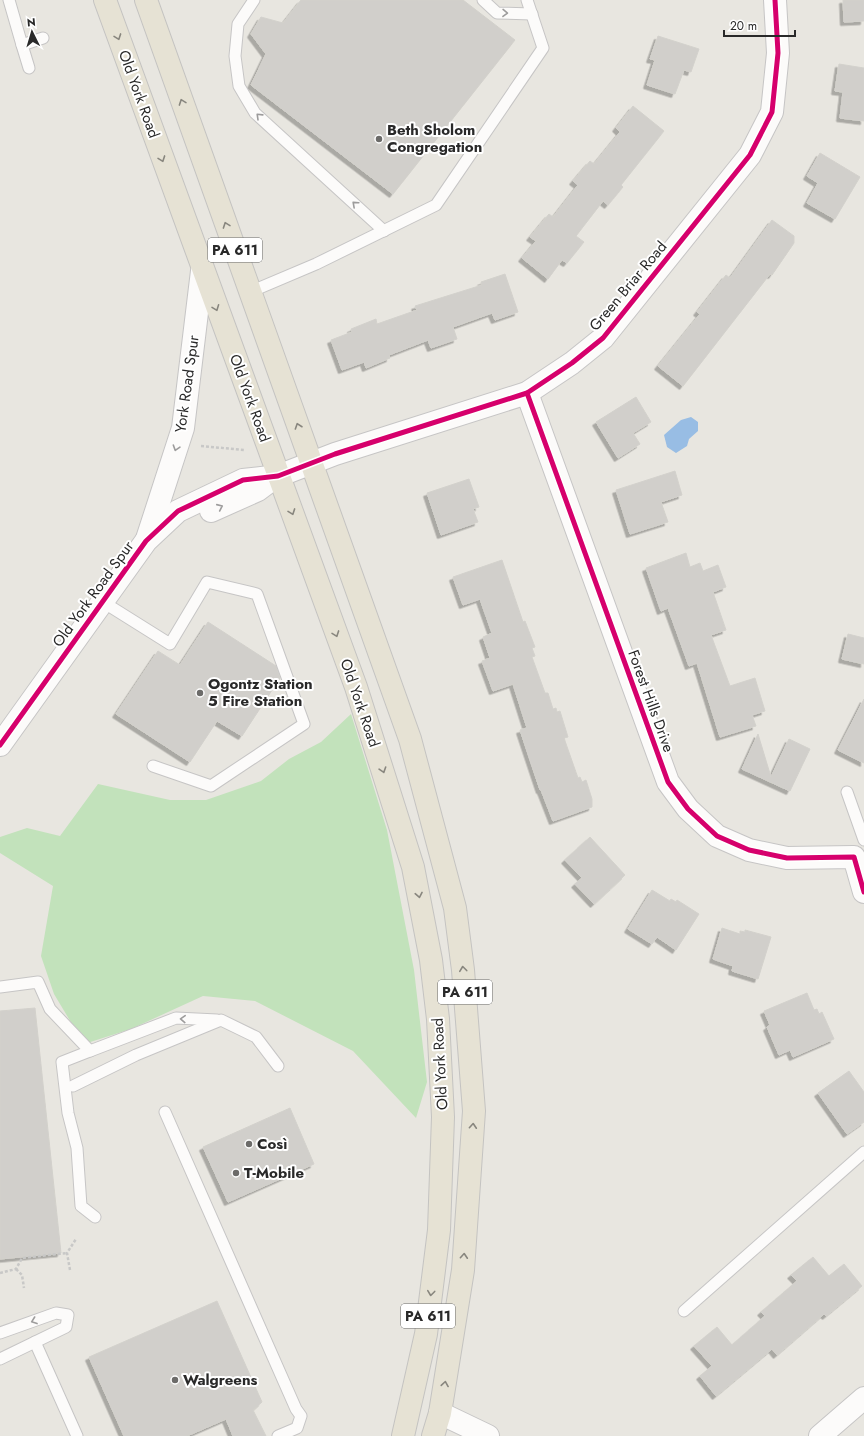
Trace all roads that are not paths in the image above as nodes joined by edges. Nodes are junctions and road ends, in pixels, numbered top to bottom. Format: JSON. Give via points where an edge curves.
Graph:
{"nodes":[{"id":1,"x":9,"y":0,"type":"edge"},
{"id":2,"x":105,"y":0,"type":"edge"},
{"id":3,"x":146,"y":0,"type":"edge"},
{"id":4,"x":254,"y":0,"type":"edge"},
{"id":5,"x":483,"y":0,"type":"edge"},
{"id":6,"x":527,"y":0,"type":"edge"},
{"id":7,"x":775,"y":0,"type":"edge"},
{"id":8,"x":532,"y":14,"type":"junction"},
{"id":9,"x":43,"y":38,"type":"dead end"},
{"id":10,"x":22,"y":44,"type":"junction"},
{"id":11,"x":29,"y":68,"type":"dead end"},
{"id":12,"x":384,"y":230,"type":"junction"},
{"id":13,"x":202,"y":271,"type":"junction"},
{"id":14,"x":250,"y":292,"type":"junction"},
{"id":15,"x":527,"y":393,"type":"junction"},
{"id":16,"x":310,"y":463,"type":"junction"},
{"id":17,"x":278,"y":476,"type":"junction"},
{"id":18,"x":146,"y":541,"type":"junction"},
{"id":19,"x":103,"y":602,"type":"junction"},
{"id":20,"x":0,"y":745,"type":"edge"},
{"id":21,"x":153,"y":766,"type":"dead end"},
{"id":22,"x":847,"y":792,"type":"dead end"},
{"id":23,"x":861,"y":849,"type":"edge"},
{"id":24,"x":864,"y":892,"type":"edge"},
{"id":25,"x":0,"y":987,"type":"edge"},
{"id":26,"x":222,"y":1020,"type":"junction"},
{"id":27,"x":90,"y":1051,"type":"junction"},
{"id":28,"x":278,"y":1066,"type":"dead end"},
{"id":29,"x":73,"y":1086,"type":"dead end"},
{"id":30,"x":165,"y":1112,"type":"dead end"},
{"id":31,"x":864,"y":1152,"type":"edge"},
{"id":32,"x":96,"y":1217,"type":"dead end"},
{"id":33,"x":684,"y":1311,"type":"dead end"},
{"id":34,"x":0,"y":1333,"type":"edge"},
{"id":35,"x":35,"y":1342,"type":"junction"},
{"id":36,"x":0,"y":1359,"type":"edge"},
{"id":37,"x":864,"y":1398,"type":"edge"},
{"id":38,"x":440,"y":1413,"type":"junction"},
{"id":39,"x":77,"y":1436,"type":"edge"},
{"id":40,"x":278,"y":1436,"type":"edge"},
{"id":41,"x":403,"y":1436,"type":"edge"},
{"id":42,"x":433,"y":1436,"type":"edge"},
{"id":43,"x":488,"y":1436,"type":"edge"},
{"id":44,"x":820,"y":1436,"type":"edge"}],
"edges":[{"from":1,"to":10,"type":"lane"},
{"from":2,"to":13,"type":"highway","name":"Old York Road","number":"PA 611","one_way":true},
{"from":14,"to":3,"type":"highway","name":"Old York Road","number":"PA 611","one_way":true},
{"from":12,"to":4,"type":"lane","one_way":true,"via":[[255,113],[239,86],[235,56],[238,24]]},
{"from":5,"to":8,"type":"lane","one_way":true,"via":[[496,13]]},
{"from":6,"to":8,"type":"lane"},
{"from":7,"to":15,"type":"street","name":"Green Briar Road","via":[[778,53],[772,112],[750,156],[603,338],[572,363]]},
{"from":8,"to":12,"type":"lane","via":[[543,48],[436,205]]},
{"from":9,"to":10,"type":"lane"},
{"from":10,"to":11,"type":"lane"},
{"from":12,"to":14,"type":"lane","via":[[316,264]]},
{"from":13,"to":17,"type":"highway","name":"Old York Road","number":"PA 611","one_way":true},
{"from":13,"to":18,"type":"street","name":"York Road Spur","one_way":true,"via":[[183,428]]},
{"from":16,"to":14,"type":"highway","name":"Old York Road","number":"PA 611","one_way":true},
{"from":15,"to":16,"type":"street","name":"Green Briar Road"},
{"from":15,"to":23,"type":"street","name":"Forest Hills Drive","via":[[668,782],[688,810],[717,836],[749,850],[787,858]]},
{"from":16,"to":17,"type":"street","name":"Green Briar Road"},
{"from":38,"to":16,"type":"highway","name":"Old York Road","number":"PA 611","one_way":true,"via":[[463,1270],[474,1111],[455,908],[410,739]]},
{"from":17,"to":18,"type":"street","name":"Old York Road Spur","via":[[258,490]]},
{"from":17,"to":41,"type":"highway","name":"Old York Road","number":"PA 611","one_way":true,"via":[[356,687],[388,786],[413,867],[431,960],[438,1018],[443,1117],[440,1230],[426,1334]]},
{"from":18,"to":19,"type":"street","name":"Old York Road Spur"},
{"from":19,"to":20,"type":"street","name":"Old York Road Spur"},
{"from":19,"to":21,"type":"lane","via":[[170,644],[207,582],[257,594],[304,724],[211,786]]},
{"from":22,"to":23,"type":"lane"},
{"from":23,"to":24,"type":"street"},
{"from":25,"to":27,"type":"lane","via":[[38,982],[50,1010]]},
{"from":26,"to":27,"type":"lane","one_way":true,"via":[[176,1018]]},
{"from":26,"to":28,"type":"lane","via":[[256,1037]]},
{"from":26,"to":29,"type":"lane","via":[[136,1055]]},
{"from":27,"to":32,"type":"lane","via":[[62,1062],[68,1113],[77,1148],[81,1206]]},
{"from":30,"to":40,"type":"lane","via":[[301,1416],[297,1428]]},
{"from":31,"to":33,"type":"lane"},
{"from":35,"to":34,"type":"lane","one_way":true,"via":[[66,1327],[68,1315],[56,1313]]},
{"from":35,"to":36,"type":"lane"},
{"from":35,"to":39,"type":"lane"},
{"from":37,"to":44,"type":"street"},
{"from":38,"to":42,"type":"highway","name":"Old York Road","number":"PA 611"},
{"from":38,"to":43,"type":"street"}]}
